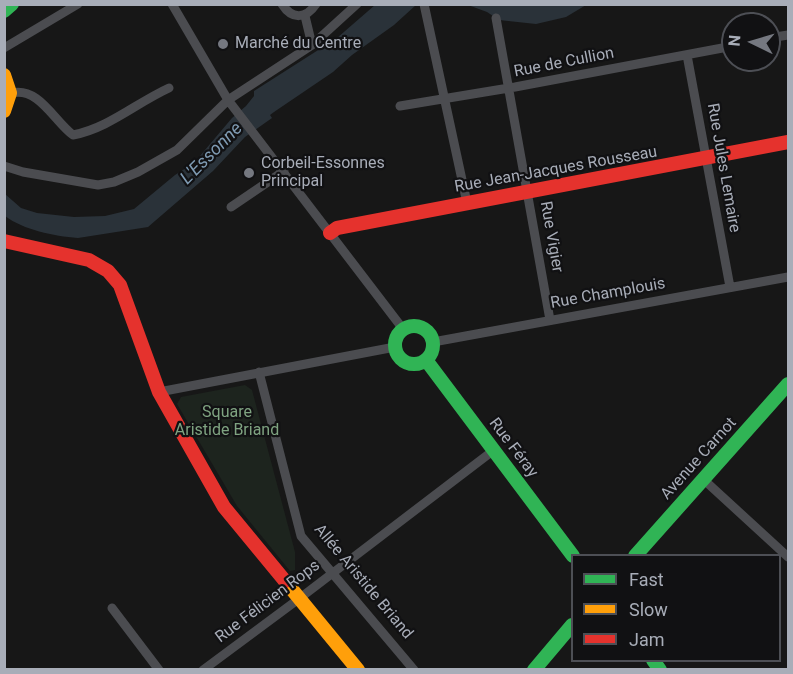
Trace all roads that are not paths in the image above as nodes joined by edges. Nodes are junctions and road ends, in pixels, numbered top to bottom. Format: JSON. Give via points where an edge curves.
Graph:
{"nodes":[{"id":1,"x":12,"y":4,"type":"edge"},
{"id":2,"x":78,"y":4,"type":"edge"},
{"id":3,"x":172,"y":4,"type":"edge"},
{"id":4,"x":282,"y":4,"type":"edge"},
{"id":5,"x":316,"y":4,"type":"edge"},
{"id":6,"x":357,"y":4,"type":"edge"},
{"id":7,"x":424,"y":4,"type":"edge"},
{"id":8,"x":4,"y":10,"type":"edge"},
{"id":9,"x":305,"y":16,"type":"junction"},
{"id":10,"x":496,"y":18,"type":"dead end"},
{"id":11,"x":312,"y":45,"type":"junction"},
{"id":12,"x":4,"y":48,"type":"edge"},
{"id":13,"x":721,"y":48,"type":"edge"},
{"id":14,"x":687,"y":55,"type":"junction"},
{"id":15,"x":4,"y":75,"type":"edge"},
{"id":16,"x":170,"y":88,"type":"dead end"},
{"id":17,"x":509,"y":88,"type":"junction"},
{"id":18,"x":12,"y":93,"type":"junction"},
{"id":19,"x":445,"y":98,"type":"junction"},
{"id":20,"x":228,"y":100,"type":"junction"},
{"id":21,"x":400,"y":106,"type":"dead end"},
{"id":22,"x":4,"y":111,"type":"edge"},
{"id":23,"x":789,"y":142,"type":"edge"},
{"id":24,"x":706,"y":159,"type":"junction"},
{"id":25,"x":4,"y":165,"type":"edge"},
{"id":26,"x":284,"y":171,"type":"junction"},
{"id":27,"x":528,"y":192,"type":"junction"},
{"id":28,"x":467,"y":202,"type":"junction"},
{"id":29,"x":231,"y":207,"type":"dead end"},
{"id":30,"x":330,"y":233,"type":"junction"},
{"id":31,"x":4,"y":241,"type":"edge"},
{"id":32,"x":789,"y":277,"type":"edge"},
{"id":33,"x":729,"y":287,"type":"junction"},
{"id":34,"x":550,"y":320,"type":"junction"},
{"id":35,"x":403,"y":329,"type":"junction"},
{"id":36,"x":433,"y":342,"type":"junction"},
{"id":37,"x":395,"y":347,"type":"junction"},
{"id":38,"x":426,"y":360,"type":"junction"},
{"id":39,"x":259,"y":372,"type":"junction"},
{"id":40,"x":788,"y":386,"type":"edge"},
{"id":41,"x":159,"y":392,"type":"junction"},
{"id":42,"x":494,"y":450,"type":"junction"},
{"id":43,"x":703,"y":479,"type":"junction"},
{"id":44,"x":572,"y":554,"type":"edge"},
{"id":45,"x":636,"y":554,"type":"edge"},
{"id":46,"x":789,"y":557,"type":"edge"},
{"id":47,"x":332,"y":573,"type":"junction"},
{"id":48,"x":300,"y":598,"type":"junction"},
{"id":49,"x":112,"y":608,"type":"dead end"},
{"id":50,"x":571,"y":627,"type":"edge"},
{"id":51,"x":159,"y":669,"type":"edge"},
{"id":52,"x":203,"y":669,"type":"edge"},
{"id":53,"x":358,"y":669,"type":"edge"},
{"id":54,"x":414,"y":669,"type":"edge"},
{"id":55,"x":534,"y":669,"type":"edge"}],
"edges":[{"from":1,"to":8,"type":"street"},
{"from":2,"to":12,"type":"street"},
{"from":3,"to":20,"type":"street"},
{"from":4,"to":9,"type":"street","via":[[286,11]]},
{"from":5,"to":9,"type":"street"},
{"from":6,"to":11,"type":"street"},
{"from":7,"to":19,"type":"street"},
{"from":9,"to":11,"type":"street"},
{"from":10,"to":17,"type":"street","name":"Rue Vigier"},
{"from":11,"to":20,"type":"street"},
{"from":13,"to":14,"type":"street","name":"Rue de Cullion"},
{"from":14,"to":17,"type":"street","name":"Rue de Cullion"},
{"from":14,"to":24,"type":"street","name":"Rue Jules Lemaire"},
{"from":15,"to":18,"type":"street"},
{"from":16,"to":18,"type":"street","via":[[111,123],[75,135],[31,95]]},
{"from":17,"to":19,"type":"street","name":"Rue de Cullion"},
{"from":17,"to":27,"type":"street","name":"Rue Vigier"},
{"from":18,"to":22,"type":"street"},
{"from":19,"to":21,"type":"street","name":"Rue de Cullion"},
{"from":19,"to":28,"type":"street"},
{"from":20,"to":25,"type":"street","via":[[177,150],[114,182],[87,184]]},
{"from":20,"to":26,"type":"street"},
{"from":23,"to":24,"type":"street","name":"Rue Jean-Jacques Rousseau"},
{"from":24,"to":27,"type":"street","name":"Rue Jean-Jacques Rousseau"},
{"from":24,"to":33,"type":"street","name":"Rue Jules Lemaire"},
{"from":26,"to":29,"type":"street"},
{"from":26,"to":30,"type":"street"},
{"from":27,"to":28,"type":"street","name":"Rue Jean-Jacques Rousseau"},
{"from":27,"to":34,"type":"street","name":"Rue Vigier"},
{"from":28,"to":30,"type":"street","name":"Rue Jean-Jacques Rousseau","via":[[337,228]]},
{"from":30,"to":35,"type":"street"},
{"from":31,"to":41,"type":"street","via":[[80,257],[108,271],[128,303]]},
{"from":32,"to":33,"type":"street","name":"Rue Champlouis"},
{"from":33,"to":34,"type":"street","name":"Rue Champlouis"},
{"from":34,"to":36,"type":"street","name":"Rue Champlouis"},
{"from":35,"to":36,"type":"street","via":[[419,327],[428,332]]},
{"from":35,"to":37,"type":"street"},
{"from":36,"to":38,"type":"street"},
{"from":37,"to":38,"type":"street","via":[[404,361],[415,364]]},
{"from":37,"to":39,"type":"street"},
{"from":38,"to":42,"type":"street","name":"Rue Féray"},
{"from":39,"to":41,"type":"street"},
{"from":39,"to":47,"type":"street","name":"Allée Aristide Briand","via":[[298,531]]},
{"from":40,"to":43,"type":"street","name":"Avenue Carnot"},
{"from":41,"to":48,"type":"street","via":[[224,507]]},
{"from":42,"to":44,"type":"street","name":"Rue Féray"},
{"from":42,"to":47,"type":"street","name":"Rue Félicien Rops"},
{"from":43,"to":45,"type":"street","name":"Avenue Carnot"},
{"from":43,"to":46,"type":"street"},
{"from":47,"to":48,"type":"street","name":"Rue Félicien Rops"},
{"from":47,"to":54,"type":"street","name":"Allée Aristide Briand"},
{"from":48,"to":52,"type":"street","name":"Rue Félicien Rops"},
{"from":48,"to":53,"type":"street"},
{"from":49,"to":51,"type":"street"},
{"from":50,"to":55,"type":"street"}]}
